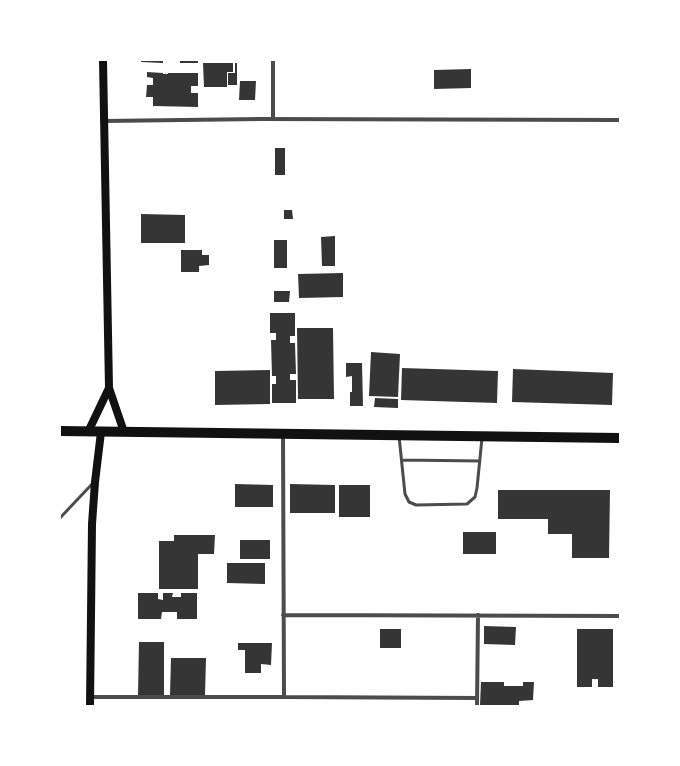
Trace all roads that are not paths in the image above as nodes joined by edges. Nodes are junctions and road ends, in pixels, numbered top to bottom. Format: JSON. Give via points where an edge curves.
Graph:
{"nodes":[{"id":1,"x":103,"y":60,"type":"edge"},
{"id":2,"x":273,"y":60,"type":"edge"},
{"id":3,"x":273,"y":119,"type":"junction"},
{"id":4,"x":620,"y":120,"type":"edge"},
{"id":5,"x":104,"y":121,"type":"junction"},
{"id":6,"x":109,"y":388,"type":"junction"},
{"id":7,"x":60,"y":431,"type":"edge"},
{"id":8,"x":88,"y":432,"type":"junction"},
{"id":9,"x":101,"y":432,"type":"junction"},
{"id":10,"x":124,"y":432,"type":"junction"},
{"id":11,"x":283,"y":434,"type":"junction"},
{"id":12,"x":399,"y":435,"type":"junction"},
{"id":13,"x":483,"y":436,"type":"junction"},
{"id":14,"x":620,"y":438,"type":"edge"},
{"id":15,"x":402,"y":460,"type":"junction"},
{"id":16,"x":480,"y":461,"type":"junction"},
{"id":17,"x":95,"y":482,"type":"junction"},
{"id":18,"x":60,"y":518,"type":"edge"},
{"id":19,"x":284,"y":615,"type":"junction"},
{"id":20,"x":478,"y":615,"type":"junction"},
{"id":21,"x":620,"y":616,"type":"edge"},
{"id":22,"x":284,"y":697,"type":"junction"},
{"id":23,"x":477,"y":698,"type":"junction"},
{"id":24,"x":90,"y":702,"type":"edge"},
{"id":25,"x":477,"y":706,"type":"edge"}],
"edges":[{"from":1,"to":5,"type":"main road"},
{"from":2,"to":3,"type":"street"},
{"from":3,"to":4,"type":"street"},
{"from":3,"to":5,"type":"street"},
{"from":5,"to":6,"type":"main road"},
{"from":6,"to":8,"type":"main road"},
{"from":6,"to":10,"type":"main road"},
{"from":7,"to":8,"type":"highway"},
{"from":8,"to":9,"type":"highway"},
{"from":9,"to":10,"type":"highway"},
{"from":9,"to":17,"type":"main road"},
{"from":10,"to":11,"type":"highway"},
{"from":11,"to":12,"type":"highway"},
{"from":11,"to":19,"type":"street"},
{"from":12,"to":13,"type":"highway"},
{"from":12,"to":15,"type":"lane"},
{"from":13,"to":14,"type":"highway"},
{"from":13,"to":16,"type":"lane"},
{"from":15,"to":16,"type":"lane"},
{"from":15,"to":16,"type":"lane","via":[[405,494],[409,502],[416,505],[467,504],[475,497]]},
{"from":17,"to":18,"type":"lane"},
{"from":17,"to":24,"type":"main road","via":[[92,524]]},
{"from":19,"to":20,"type":"street"},
{"from":19,"to":22,"type":"street"},
{"from":20,"to":21,"type":"street"},
{"from":20,"to":23,"type":"street"},
{"from":22,"to":23,"type":"street"},
{"from":22,"to":24,"type":"street"},
{"from":23,"to":25,"type":"street"}]}
